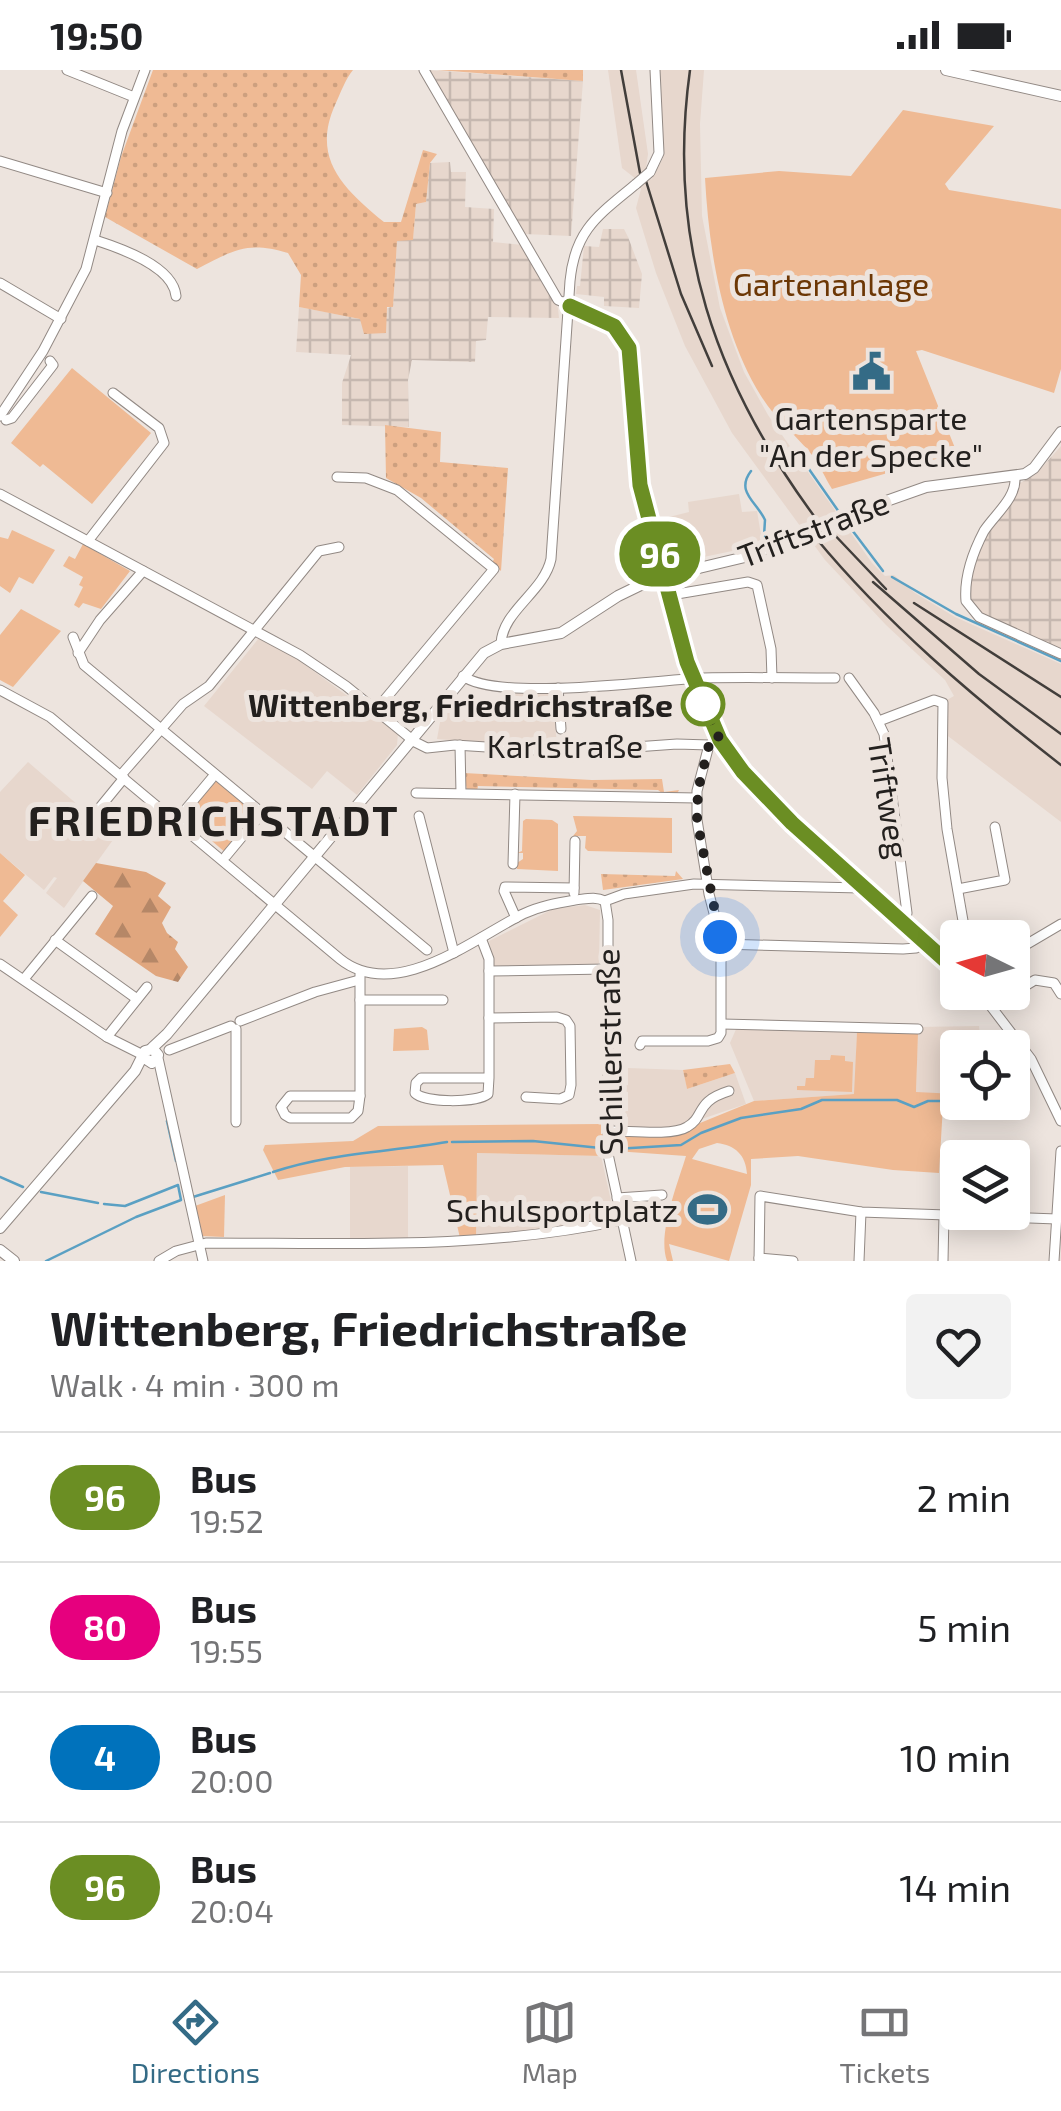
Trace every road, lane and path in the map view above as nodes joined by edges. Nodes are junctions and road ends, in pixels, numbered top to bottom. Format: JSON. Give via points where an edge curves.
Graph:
{"nodes":[{"id":1,"x":67,"y":70,"type":"edge"},
{"id":2,"x":145,"y":70,"type":"edge"},
{"id":3,"x":424,"y":70,"type":"edge"},
{"id":4,"x":655,"y":70,"type":"edge"},
{"id":5,"x":946,"y":70,"type":"edge"},
{"id":6,"x":1061,"y":96,"type":"edge"},
{"id":7,"x":134,"y":97,"type":"junction"},
{"id":8,"x":0,"y":161,"type":"edge"},
{"id":9,"x":106,"y":192,"type":"junction"},
{"id":10,"x":96,"y":240,"type":"junction"},
{"id":11,"x":0,"y":283,"type":"edge"},
{"id":12,"x":176,"y":296,"type":"dead end"},
{"id":13,"x":570,"y":306,"type":"junction"},
{"id":14,"x":60,"y":319,"type":"junction"},
{"id":15,"x":50,"y":360,"type":"dead end"},
{"id":16,"x":114,"y":393,"type":"dead end"},
{"id":17,"x":3,"y":404,"type":"edge"},
{"id":18,"x":3,"y":418,"type":"edge"},
{"id":19,"x":1060,"y":437,"type":"edge"},
{"id":20,"x":1015,"y":476,"type":"junction"},
{"id":21,"x":337,"y":477,"type":"dead end"},
{"id":22,"x":0,"y":494,"type":"edge"},
{"id":23,"x":88,"y":541,"type":"junction"},
{"id":24,"x":338,"y":547,"type":"dead end"},
{"id":25,"x":143,"y":570,"type":"junction"},
{"id":26,"x":666,"y":575,"type":"junction"},
{"id":27,"x":671,"y":595,"type":"junction"},
{"id":28,"x":255,"y":630,"type":"junction"},
{"id":29,"x":73,"y":637,"type":"dead end"},
{"id":30,"x":501,"y":644,"type":"junction"},
{"id":31,"x":78,"y":653,"type":"junction"},
{"id":32,"x":1061,"y":654,"type":"edge"},
{"id":33,"x":463,"y":676,"type":"junction"},
{"id":34,"x":772,"y":678,"type":"junction"},
{"id":35,"x":835,"y":678,"type":"dead end"},
{"id":36,"x":849,"y":678,"type":"dead end"},
{"id":37,"x":693,"y":679,"type":"junction"},
{"id":38,"x":558,"y":688,"type":"junction"},
{"id":39,"x":0,"y":690,"type":"edge"},
{"id":40,"x":376,"y":710,"type":"junction"},
{"id":41,"x":878,"y":722,"type":"junction"},
{"id":42,"x":561,"y":729,"type":"dead end"},
{"id":43,"x":160,"y":730,"type":"junction"},
{"id":44,"x":411,"y":739,"type":"junction"},
{"id":45,"x":720,"y":740,"type":"junction"},
{"id":46,"x":460,"y":745,"type":"junction"},
{"id":47,"x":709,"y":750,"type":"junction"},
{"id":48,"x":123,"y":777,"type":"junction"},
{"id":49,"x":212,"y":778,"type":"dead end"},
{"id":50,"x":416,"y":793,"type":"dead end"},
{"id":51,"x":461,"y":794,"type":"junction"},
{"id":52,"x":515,"y":794,"type":"junction"},
{"id":53,"x":697,"y":798,"type":"junction"},
{"id":54,"x":98,"y":810,"type":"dead end"},
{"id":55,"x":261,"y":814,"type":"junction"},
{"id":56,"x":419,"y":816,"type":"dead end"},
{"id":57,"x":176,"y":822,"type":"junction"},
{"id":58,"x":995,"y":827,"type":"dead end"},
{"id":59,"x":575,"y":841,"type":"dead end"},
{"id":60,"x":226,"y":856,"type":"dead end"},
{"id":61,"x":312,"y":858,"type":"junction"},
{"id":62,"x":516,"y":859,"type":"dead end"},
{"id":63,"x":707,"y":884,"type":"junction"},
{"id":64,"x":574,"y":888,"type":"junction"},
{"id":65,"x":861,"y":888,"type":"junction"},
{"id":66,"x":958,"y":888,"type":"junction"},
{"id":67,"x":92,"y":896,"type":"dead end"},
{"id":68,"x":574,"y":900,"type":"junction"},
{"id":69,"x":605,"y":901,"type":"junction"},
{"id":70,"x":275,"y":903,"type":"junction"},
{"id":71,"x":516,"y":918,"type":"junction"},
{"id":72,"x":963,"y":920,"type":"edge"},
{"id":73,"x":1061,"y":924,"type":"edge"},
{"id":74,"x":904,"y":926,"type":"junction"},
{"id":75,"x":481,"y":938,"type":"junction"},
{"id":76,"x":55,"y":940,"type":"junction"},
{"id":77,"x":922,"y":942,"type":"junction"},
{"id":78,"x":1030,"y":942,"type":"edge"},
{"id":79,"x":721,"y":944,"type":"junction"},
{"id":80,"x":427,"y":950,"type":"dead end"},
{"id":81,"x":454,"y":953,"type":"junction"},
{"id":82,"x":940,"y":955,"type":"edge"},
{"id":83,"x":0,"y":964,"type":"edge"},
{"id":84,"x":606,"y":969,"type":"junction"},
{"id":85,"x":489,"y":971,"type":"junction"},
{"id":86,"x":360,"y":976,"type":"junction"},
{"id":87,"x":24,"y":979,"type":"junction"},
{"id":88,"x":1030,"y":984,"type":"edge"},
{"id":89,"x":147,"y":987,"type":"dead end"},
{"id":90,"x":1061,"y":994,"type":"edge"},
{"id":91,"x":137,"y":999,"type":"junction"},
{"id":92,"x":360,"y":1000,"type":"junction"},
{"id":93,"x":443,"y":1000,"type":"dead end"},
{"id":94,"x":995,"y":1010,"type":"edge"},
{"id":95,"x":489,"y":1018,"type":"junction"},
{"id":96,"x":722,"y":1024,"type":"junction"},
{"id":97,"x":236,"y":1026,"type":"junction"},
{"id":98,"x":918,"y":1029,"type":"dead end"},
{"id":99,"x":107,"y":1037,"type":"junction"},
{"id":100,"x":640,"y":1045,"type":"dead end"},
{"id":101,"x":153,"y":1056,"type":"junction"},
{"id":102,"x":489,"y":1078,"type":"junction"},
{"id":103,"x":729,"y":1092,"type":"dead end"},
{"id":104,"x":360,"y":1096,"type":"junction"},
{"id":105,"x":526,"y":1097,"type":"dead end"},
{"id":106,"x":1061,"y":1121,"type":"edge"},
{"id":107,"x":236,"y":1122,"type":"dead end"},
{"id":108,"x":614,"y":1132,"type":"dead end"},
{"id":109,"x":1061,"y":1151,"type":"edge"},
{"id":110,"x":662,"y":1195,"type":"dead end"},
{"id":111,"x":616,"y":1198,"type":"junction"},
{"id":112,"x":861,"y":1212,"type":"junction"},
{"id":113,"x":940,"y":1214,"type":"edge"},
{"id":114,"x":1030,"y":1219,"type":"edge"},
{"id":115,"x":622,"y":1220,"type":"junction"},
{"id":116,"x":1057,"y":1220,"type":"junction"},
{"id":117,"x":0,"y":1228,"type":"edge"},
{"id":118,"x":944,"y":1230,"type":"edge"},
{"id":119,"x":199,"y":1244,"type":"junction"},
{"id":120,"x":0,"y":1250,"type":"edge"},
{"id":121,"x":759,"y":1259,"type":"edge"},
{"id":122,"x":14,"y":1261,"type":"edge"},
{"id":123,"x":159,"y":1261,"type":"edge"},
{"id":124,"x":203,"y":1261,"type":"edge"},
{"id":125,"x":631,"y":1261,"type":"edge"},
{"id":126,"x":790,"y":1261,"type":"edge"},
{"id":127,"x":859,"y":1261,"type":"edge"},
{"id":128,"x":943,"y":1261,"type":"edge"},
{"id":129,"x":1054,"y":1261,"type":"edge"}],
"edges":[{"from":1,"to":7,"type":"street"},
{"from":2,"to":7,"type":"street"},
{"from":3,"to":13,"type":"street","via":[[558,300]]},
{"from":4,"to":13,"type":"street","bridge":true,"via":[[659,153],[650,172],[577,242]]},
{"from":5,"to":6,"type":"main road"},
{"from":7,"to":9,"type":"street"},
{"from":8,"to":9,"type":"street"},
{"from":9,"to":10,"type":"street"},
{"from":10,"to":12,"type":"street","via":[[138,255],[172,283]]},
{"from":10,"to":14,"type":"street"},
{"from":11,"to":14,"type":"street"},
{"from":13,"to":26,"type":"street","via":[[614,326],[629,348],[637,466]]},
{"from":13,"to":30,"type":"street","via":[[551,559],[544,579],[504,627]]},
{"from":14,"to":17,"type":"street"},
{"from":15,"to":18,"type":"street","via":[[54,365],[12,418]]},
{"from":16,"to":23,"type":"street","via":[[159,428],[164,443]]},
{"from":17,"to":18,"type":"street"},
{"from":19,"to":20,"type":"main road","via":[[1031,471]]},
{"from":20,"to":26,"type":"main road","name":"Triftstraße","bridge":true,"via":[[913,490],[744,557]]},
{"from":20,"to":32,"type":"street","via":[[1014,491],[976,549],[966,605],[979,618]]},
{"from":21,"to":40,"type":"street","via":[[377,480],[396,490],[494,569]]},
{"from":22,"to":23,"type":"street"},
{"from":23,"to":25,"type":"street"},
{"from":24,"to":28,"type":"street","via":[[319,550]]},
{"from":25,"to":28,"type":"street"},
{"from":25,"to":31,"type":"street"},
{"from":26,"to":27,"type":"street"},
{"from":26,"to":30,"type":"main road","name":"Triftstraße","via":[[561,633]]},
{"from":27,"to":34,"type":"street","via":[[757,584]]},
{"from":27,"to":37,"type":"street"},
{"from":28,"to":40,"type":"street"},
{"from":28,"to":43,"type":"street","via":[[206,690]]},
{"from":29,"to":31,"type":"street"},
{"from":30,"to":33,"type":"main road"},
{"from":31,"to":43,"type":"street","via":[[84,666]]},
{"from":33,"to":38,"type":"street","via":[[476,683]]},
{"from":33,"to":44,"type":"main road"},
{"from":34,"to":35,"type":"street"},
{"from":34,"to":37,"type":"street"},
{"from":36,"to":41,"type":"street","name":"Triftweg"},
{"from":37,"to":38,"type":"street"},
{"from":37,"to":45,"type":"street"},
{"from":38,"to":42,"type":"street"},
{"from":39,"to":48,"type":"street","via":[[50,717]]},
{"from":40,"to":44,"type":"street"},
{"from":41,"to":66,"type":"street","via":[[934,700],[943,703],[942,778]]},
{"from":41,"to":74,"type":"street","name":"Triftweg","via":[[887,751]]},
{"from":43,"to":48,"type":"street"},
{"from":43,"to":55,"type":"street"},
{"from":44,"to":46,"type":"street","name":"Karlstraße","via":[[426,748]]},
{"from":44,"to":61,"type":"main road"},
{"from":45,"to":47,"type":"street","name":"Karlstraße"},
{"from":45,"to":65,"type":"street","via":[[759,790]]},
{"from":46,"to":47,"type":"street","name":"Karlstraße","via":[[552,750],[677,744]]},
{"from":46,"to":51,"type":"street"},
{"from":47,"to":53,"type":"street"},
{"from":48,"to":54,"type":"street"},
{"from":48,"to":57,"type":"street"},
{"from":49,"to":57,"type":"street"},
{"from":50,"to":51,"type":"street"},
{"from":51,"to":52,"type":"street"},
{"from":52,"to":53,"type":"street"},
{"from":52,"to":62,"type":"street"},
{"from":53,"to":63,"type":"street"},
{"from":55,"to":60,"type":"street"},
{"from":55,"to":61,"type":"street"},
{"from":56,"to":81,"type":"street"},
{"from":57,"to":70,"type":"street"},
{"from":58,"to":66,"type":"street","via":[[1004,880]]},
{"from":59,"to":64,"type":"street"},
{"from":61,"to":70,"type":"main road"},
{"from":61,"to":80,"type":"street"},
{"from":63,"to":65,"type":"street"},
{"from":63,"to":69,"type":"street"},
{"from":63,"to":79,"type":"street"},
{"from":64,"to":68,"type":"street"},
{"from":64,"to":71,"type":"street","via":[[504,888]]},
{"from":65,"to":74,"type":"street"},
{"from":66,"to":72,"type":"street"},
{"from":67,"to":76,"type":"street"},
{"from":68,"to":69,"type":"street"},
{"from":68,"to":71,"type":"street"},
{"from":69,"to":84,"type":"street","name":"Schillerstraße"},
{"from":70,"to":86,"type":"street"},
{"from":70,"to":101,"type":"main road"},
{"from":71,"to":75,"type":"street"},
{"from":73,"to":78,"type":"street"},
{"from":74,"to":77,"type":"street"},
{"from":75,"to":81,"type":"street"},
{"from":75,"to":85,"type":"street"},
{"from":76,"to":87,"type":"street"},
{"from":76,"to":91,"type":"street"},
{"from":77,"to":79,"type":"street","via":[[903,949]]},
{"from":77,"to":82,"type":"street"},
{"from":79,"to":96,"type":"street"},
{"from":81,"to":86,"type":"street","via":[[385,976]]},
{"from":83,"to":87,"type":"street"},
{"from":84,"to":85,"type":"street"},
{"from":84,"to":111,"type":"street","name":"Schillerstraße","via":[[608,1154]]},
{"from":85,"to":95,"type":"street"},
{"from":86,"to":92,"type":"street"},
{"from":86,"to":97,"type":"street"},
{"from":87,"to":99,"type":"street"},
{"from":88,"to":90,"type":"street","via":[[1042,979]]},
{"from":89,"to":91,"type":"street"},
{"from":91,"to":99,"type":"street"},
{"from":92,"to":93,"type":"street"},
{"from":92,"to":104,"type":"street"},
{"from":94,"to":106,"type":"street","via":[[1035,1066]]},
{"from":95,"to":102,"type":"street"},
{"from":95,"to":105,"type":"street","via":[[557,1017],[570,1026],[568,1096]]},
{"from":96,"to":98,"type":"street"},
{"from":96,"to":100,"type":"street","via":[[714,1040]]},
{"from":97,"to":101,"type":"street"},
{"from":97,"to":107,"type":"street"},
{"from":99,"to":101,"type":"street"},
{"from":101,"to":117,"type":"main road"},
{"from":101,"to":119,"type":"street"},
{"from":102,"to":102,"type":"street","via":[[421,1078],[415,1092],[425,1100],[482,1099]]},
{"from":103,"to":108,"type":"street","via":[[708,1100],[687,1128]]},
{"from":104,"to":104,"type":"street","via":[[290,1096],[281,1107],[290,1118],[351,1118]]},
{"from":109,"to":116,"type":"street"},
{"from":110,"to":111,"type":"street"},
{"from":111,"to":115,"type":"street","name":"Schillerstraße"},
{"from":112,"to":113,"type":"street"},
{"from":112,"to":121,"type":"street","via":[[760,1196]]},
{"from":112,"to":127,"type":"street"},
{"from":114,"to":116,"type":"street"},
{"from":115,"to":119,"type":"street","via":[[495,1240]]},
{"from":115,"to":125,"type":"street","name":"Schillerstraße"},
{"from":116,"to":129,"type":"street"},
{"from":118,"to":128,"type":"street"},
{"from":119,"to":123,"type":"street"},
{"from":119,"to":124,"type":"street"},
{"from":120,"to":122,"type":"main road"},
{"from":121,"to":126,"type":"street"}]}
